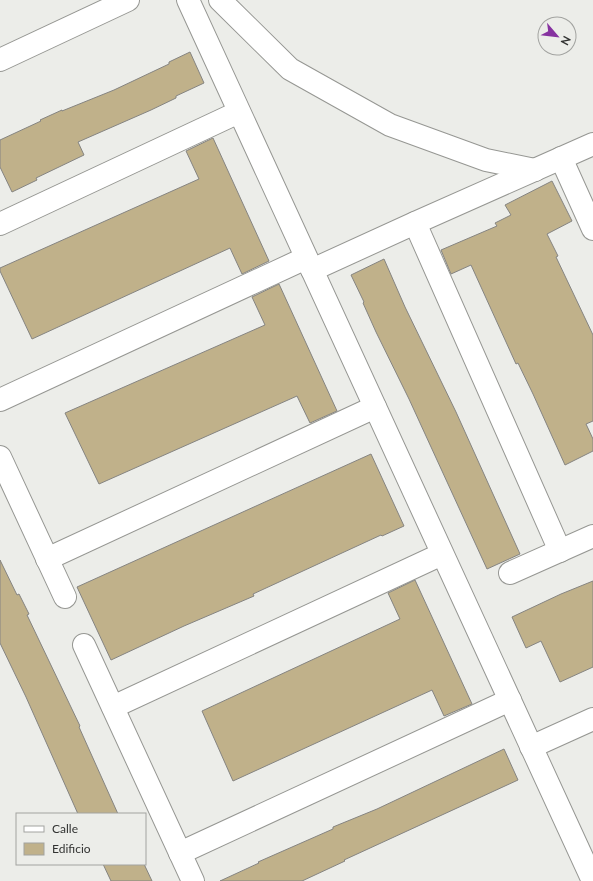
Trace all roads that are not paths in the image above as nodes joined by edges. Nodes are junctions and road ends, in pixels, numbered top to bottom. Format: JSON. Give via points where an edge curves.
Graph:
{"nodes":[{"id":1,"x":128,"y":0,"type":"edge"},
{"id":2,"x":218,"y":0,"type":"edge"},
{"id":3,"x":191,"y":6,"type":"edge"},
{"id":4,"x":0,"y":60,"type":"edge"},
{"id":5,"x":240,"y":112,"type":"junction"},
{"id":6,"x":593,"y":144,"type":"edge"},
{"id":7,"x":561,"y":158,"type":"junction"},
{"id":8,"x":535,"y":170,"type":"junction"},
{"id":9,"x":415,"y":223,"type":"junction"},
{"id":10,"x":0,"y":224,"type":"edge"},
{"id":11,"x":593,"y":230,"type":"edge"},
{"id":12,"x":309,"y":264,"type":"junction"},
{"id":13,"x":0,"y":400,"type":"edge"},
{"id":14,"x":375,"y":407,"type":"junction"},
{"id":15,"x":0,"y":456,"type":"edge"},
{"id":16,"x":593,"y":536,"type":"edge"},
{"id":17,"x":560,"y":551,"type":"junction"},
{"id":18,"x":442,"y":554,"type":"junction"},
{"id":19,"x":47,"y":560,"type":"junction"},
{"id":20,"x":510,"y":573,"type":"dead end"},
{"id":21,"x":65,"y":597,"type":"dead end"},
{"id":22,"x":84,"y":645,"type":"dead end"},
{"id":23,"x":510,"y":700,"type":"junction"},
{"id":24,"x":113,"y":707,"type":"junction"},
{"id":25,"x":593,"y":719,"type":"edge"},
{"id":26,"x":531,"y":747,"type":"junction"},
{"id":27,"x":180,"y":853,"type":"junction"},
{"id":28,"x":193,"y":881,"type":"edge"},
{"id":29,"x":593,"y":881,"type":"edge"}],
"edges":[{"from":1,"to":4,"type":"lane"},
{"from":2,"to":3,"type":"lane"},
{"from":2,"to":8,"type":"lane","via":[[290,69],[390,125],[486,160]]},
{"from":3,"to":5,"type":"lane"},
{"from":5,"to":10,"type":"lane"},
{"from":5,"to":12,"type":"lane"},
{"from":6,"to":7,"type":"lane"},
{"from":7,"to":8,"type":"lane"},
{"from":7,"to":11,"type":"lane"},
{"from":8,"to":9,"type":"lane"},
{"from":9,"to":12,"type":"lane"},
{"from":9,"to":17,"type":"lane"},
{"from":12,"to":13,"type":"lane"},
{"from":12,"to":14,"type":"lane"},
{"from":14,"to":18,"type":"lane"},
{"from":14,"to":19,"type":"lane"},
{"from":15,"to":19,"type":"lane"},
{"from":16,"to":17,"type":"lane"},
{"from":17,"to":20,"type":"lane"},
{"from":18,"to":23,"type":"lane"},
{"from":18,"to":24,"type":"lane"},
{"from":19,"to":21,"type":"lane"},
{"from":22,"to":24,"type":"lane"},
{"from":23,"to":26,"type":"lane"},
{"from":23,"to":27,"type":"lane"},
{"from":24,"to":27,"type":"lane"},
{"from":25,"to":26,"type":"lane"},
{"from":26,"to":29,"type":"lane"},
{"from":27,"to":28,"type":"lane"}]}
